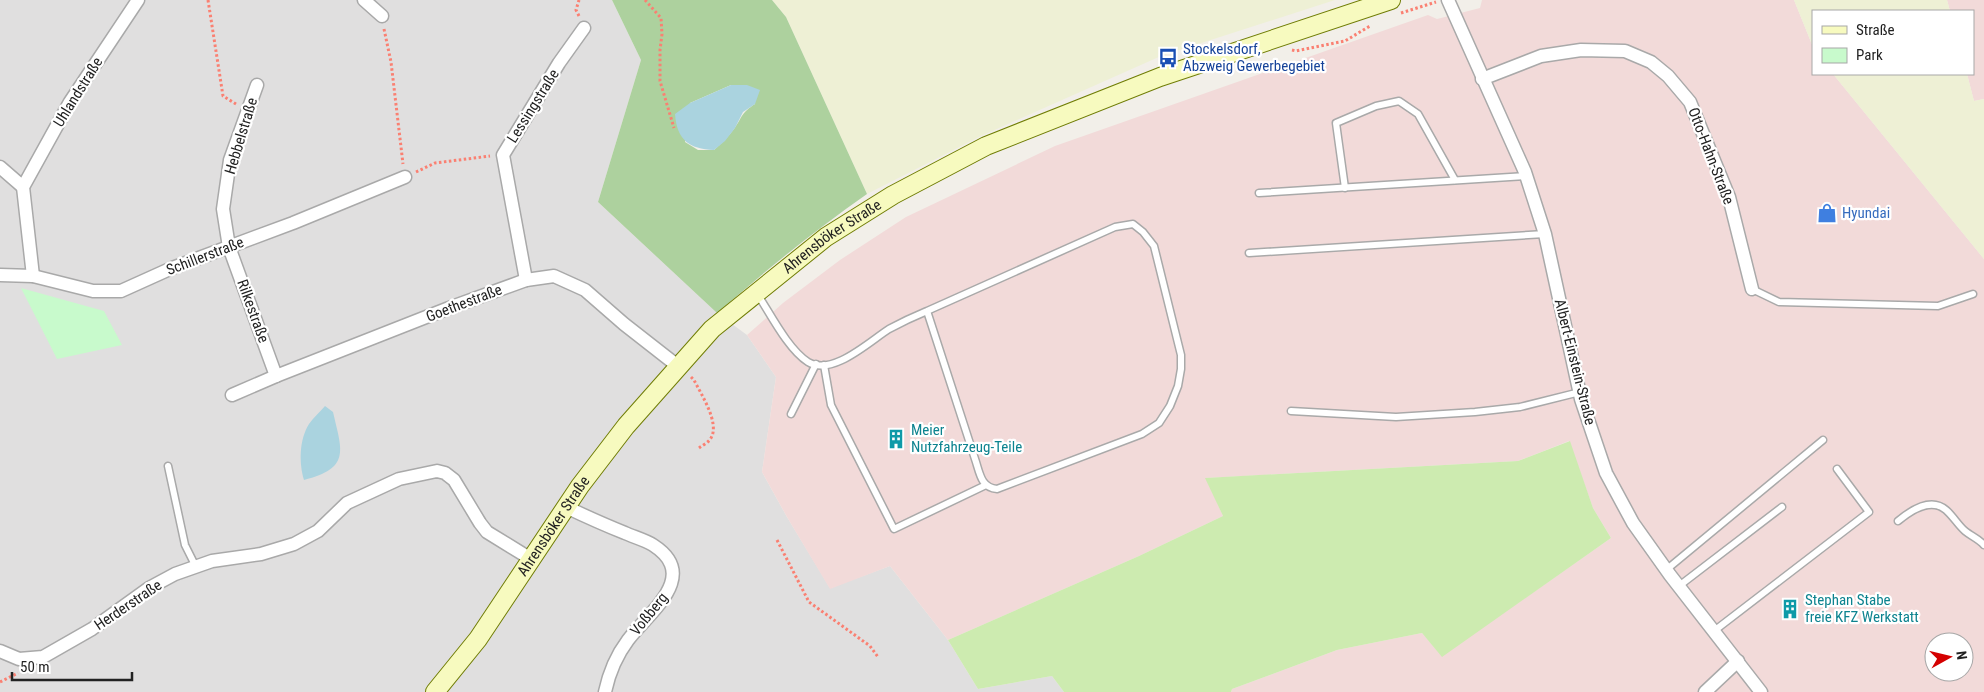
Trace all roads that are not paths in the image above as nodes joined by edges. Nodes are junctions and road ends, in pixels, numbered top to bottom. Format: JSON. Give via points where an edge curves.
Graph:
{"nodes":[{"id":1,"x":138,"y":0,"type":"edge"},
{"id":2,"x":364,"y":0,"type":"edge"},
{"id":3,"x":1391,"y":0,"type":"edge"},
{"id":4,"x":1448,"y":0,"type":"edge"},
{"id":5,"x":382,"y":16,"type":"road end"},
{"id":6,"x":584,"y":28,"type":"dead end"},
{"id":7,"x":1482,"y":79,"type":"junction"},
{"id":8,"x":257,"y":85,"type":"dead end"},
{"id":9,"x":0,"y":167,"type":"edge"},
{"id":10,"x":1526,"y":176,"type":"junction"},
{"id":11,"x":405,"y":177,"type":"road end"},
{"id":12,"x":1454,"y":180,"type":"junction"},
{"id":13,"x":23,"y":187,"type":"junction"},
{"id":14,"x":1345,"y":188,"type":"junction"},
{"id":15,"x":1259,"y":193,"type":"dead end"},
{"id":16,"x":1544,"y":234,"type":"junction"},
{"id":17,"x":228,"y":247,"type":"junction"},
{"id":18,"x":1249,"y":253,"type":"dead end"},
{"id":19,"x":0,"y":275,"type":"edge"},
{"id":20,"x":33,"y":276,"type":"junction"},
{"id":21,"x":526,"y":280,"type":"junction"},
{"id":22,"x":1752,"y":289,"type":"joint"},
{"id":23,"x":757,"y":294,"type":"junction"},
{"id":24,"x":1973,"y":294,"type":"dead end"},
{"id":25,"x":927,"y":311,"type":"junction"},
{"id":26,"x":816,"y":364,"type":"junction"},
{"id":27,"x":824,"y":366,"type":"junction"},
{"id":28,"x":679,"y":367,"type":"junction"},
{"id":29,"x":276,"y":376,"type":"junction"},
{"id":30,"x":1580,"y":392,"type":"junction"},
{"id":31,"x":232,"y":395,"type":"dead end"},
{"id":32,"x":1291,"y":411,"type":"dead end"},
{"id":33,"x":791,"y":414,"type":"dead end"},
{"id":34,"x":1823,"y":440,"type":"dead end"},
{"id":35,"x":168,"y":466,"type":"dead end"},
{"id":36,"x":1837,"y":469,"type":"dead end"},
{"id":37,"x":986,"y":485,"type":"junction"},
{"id":38,"x":566,"y":507,"type":"junction"},
{"id":39,"x":1782,"y":507,"type":"dead end"},
{"id":40,"x":1898,"y":522,"type":"dead end"},
{"id":41,"x":1984,"y":545,"type":"edge"},
{"id":42,"x":531,"y":559,"type":"junction"},
{"id":43,"x":196,"y":566,"type":"junction"},
{"id":44,"x":1666,"y":570,"type":"junction"},
{"id":45,"x":1679,"y":586,"type":"junction"},
{"id":46,"x":1714,"y":631,"type":"junction"},
{"id":47,"x":0,"y":651,"type":"edge"},
{"id":48,"x":1738,"y":661,"type":"junction"},
{"id":49,"x":435,"y":692,"type":"edge"},
{"id":50,"x":606,"y":692,"type":"edge"},
{"id":51,"x":1705,"y":692,"type":"edge"},
{"id":52,"x":1761,"y":692,"type":"edge"}],
"edges":[{"from":1,"to":13,"type":"street","name":"Uhlandstraße","via":[[70,102]]},
{"from":2,"to":5,"type":"street"},
{"from":3,"to":23,"type":"street","name":"Ahrensböker Straße","via":[[1160,77],[986,146],[893,195],[826,237]]},
{"from":4,"to":7,"type":"street","name":"Albert-Einstein-Straße"},
{"from":6,"to":21,"type":"street","name":"Lessingstraße","via":[[503,154]]},
{"from":7,"to":10,"type":"street","name":"Albert-Einstein-Straße"},
{"from":7,"to":22,"type":"street","name":"Otto-Hahn-Straße","via":[[1541,56],[1581,50],[1625,51],[1651,62],[1690,102],[1728,197]]},
{"from":8,"to":17,"type":"street","name":"Hebbelstraße","via":[[230,160],[224,209]]},
{"from":9,"to":13,"type":"street"},
{"from":10,"to":12,"type":"lane"},
{"from":10,"to":16,"type":"street","name":"Albert-Einstein-Straße"},
{"from":11,"to":17,"type":"street","name":"Schillerstraße"},
{"from":12,"to":14,"type":"lane"},
{"from":12,"to":14,"type":"lane","via":[[1418,114],[1399,102],[1376,106],[1336,123]]},
{"from":13,"to":20,"type":"street"},
{"from":14,"to":15,"type":"lane"},
{"from":16,"to":18,"type":"lane"},
{"from":16,"to":30,"type":"street","name":"Albert-Einstein-Straße"},
{"from":17,"to":20,"type":"street","name":"Schillerstraße","via":[[121,291],[93,291]]},
{"from":17,"to":29,"type":"street","name":"Rilkestraße"},
{"from":19,"to":20,"type":"street","name":"Schillerstraße"},
{"from":21,"to":28,"type":"street","name":"Goethestraße","via":[[554,276],[584,290]]},
{"from":21,"to":29,"type":"street","name":"Goethestraße"},
{"from":22,"to":24,"type":"lane","via":[[1780,302],[1938,306]]},
{"from":23,"to":26,"type":"lane","via":[[794,349],[809,363]]},
{"from":23,"to":28,"type":"street","name":"Ahrensböker Straße","via":[[712,329]]},
{"from":25,"to":27,"type":"lane","via":[[891,328],[850,356]]},
{"from":25,"to":37,"type":"lane"},
{"from":25,"to":37,"type":"lane","via":[[1115,227],[1133,224],[1154,246],[1181,355],[1178,386],[1159,423],[1142,434],[997,490]]},
{"from":26,"to":27,"type":"lane"},
{"from":26,"to":33,"type":"lane"},
{"from":27,"to":37,"type":"lane","via":[[831,405],[894,529]]},
{"from":28,"to":38,"type":"street","name":"Ahrensböker Straße","via":[[626,426]]},
{"from":29,"to":31,"type":"street","name":"Goethestraße"},
{"from":30,"to":32,"type":"lane","via":[[1520,408],[1475,412],[1396,416]]},
{"from":30,"to":44,"type":"street","name":"Albert-Einstein-Straße","via":[[1606,473],[1633,523]]},
{"from":34,"to":44,"type":"lane"},
{"from":35,"to":43,"type":"lane","via":[[185,545]]},
{"from":36,"to":46,"type":"lane","via":[[1869,512]]},
{"from":38,"to":42,"type":"street","name":"Ahrensböker Straße"},
{"from":38,"to":50,"type":"street","name":"Voßberg","via":[[652,545],[668,556],[674,570],[666,595],[616,658]]},
{"from":39,"to":45,"type":"lane"},
{"from":40,"to":41,"type":"lane","via":[[1906,513],[1919,507],[1937,505],[1946,509],[1964,530]]},
{"from":42,"to":43,"type":"street","name":"Herderstraße","via":[[487,532],[454,480],[437,471],[399,479],[347,503],[318,531],[294,544],[261,554]]},
{"from":42,"to":49,"type":"street","name":"Ahrensböker Straße","via":[[478,639]]},
{"from":43,"to":47,"type":"street","name":"Herderstraße","via":[[149,588],[92,629],[44,657],[19,659]]},
{"from":44,"to":45,"type":"street","name":"Albert-Einstein-Straße"},
{"from":45,"to":46,"type":"street","name":"Albert-Einstein-Straße"},
{"from":46,"to":48,"type":"street","name":"Albert-Einstein-Straße"},
{"from":48,"to":51,"type":"street"},
{"from":48,"to":52,"type":"street","name":"Albert-Einstein-Straße"}]}
